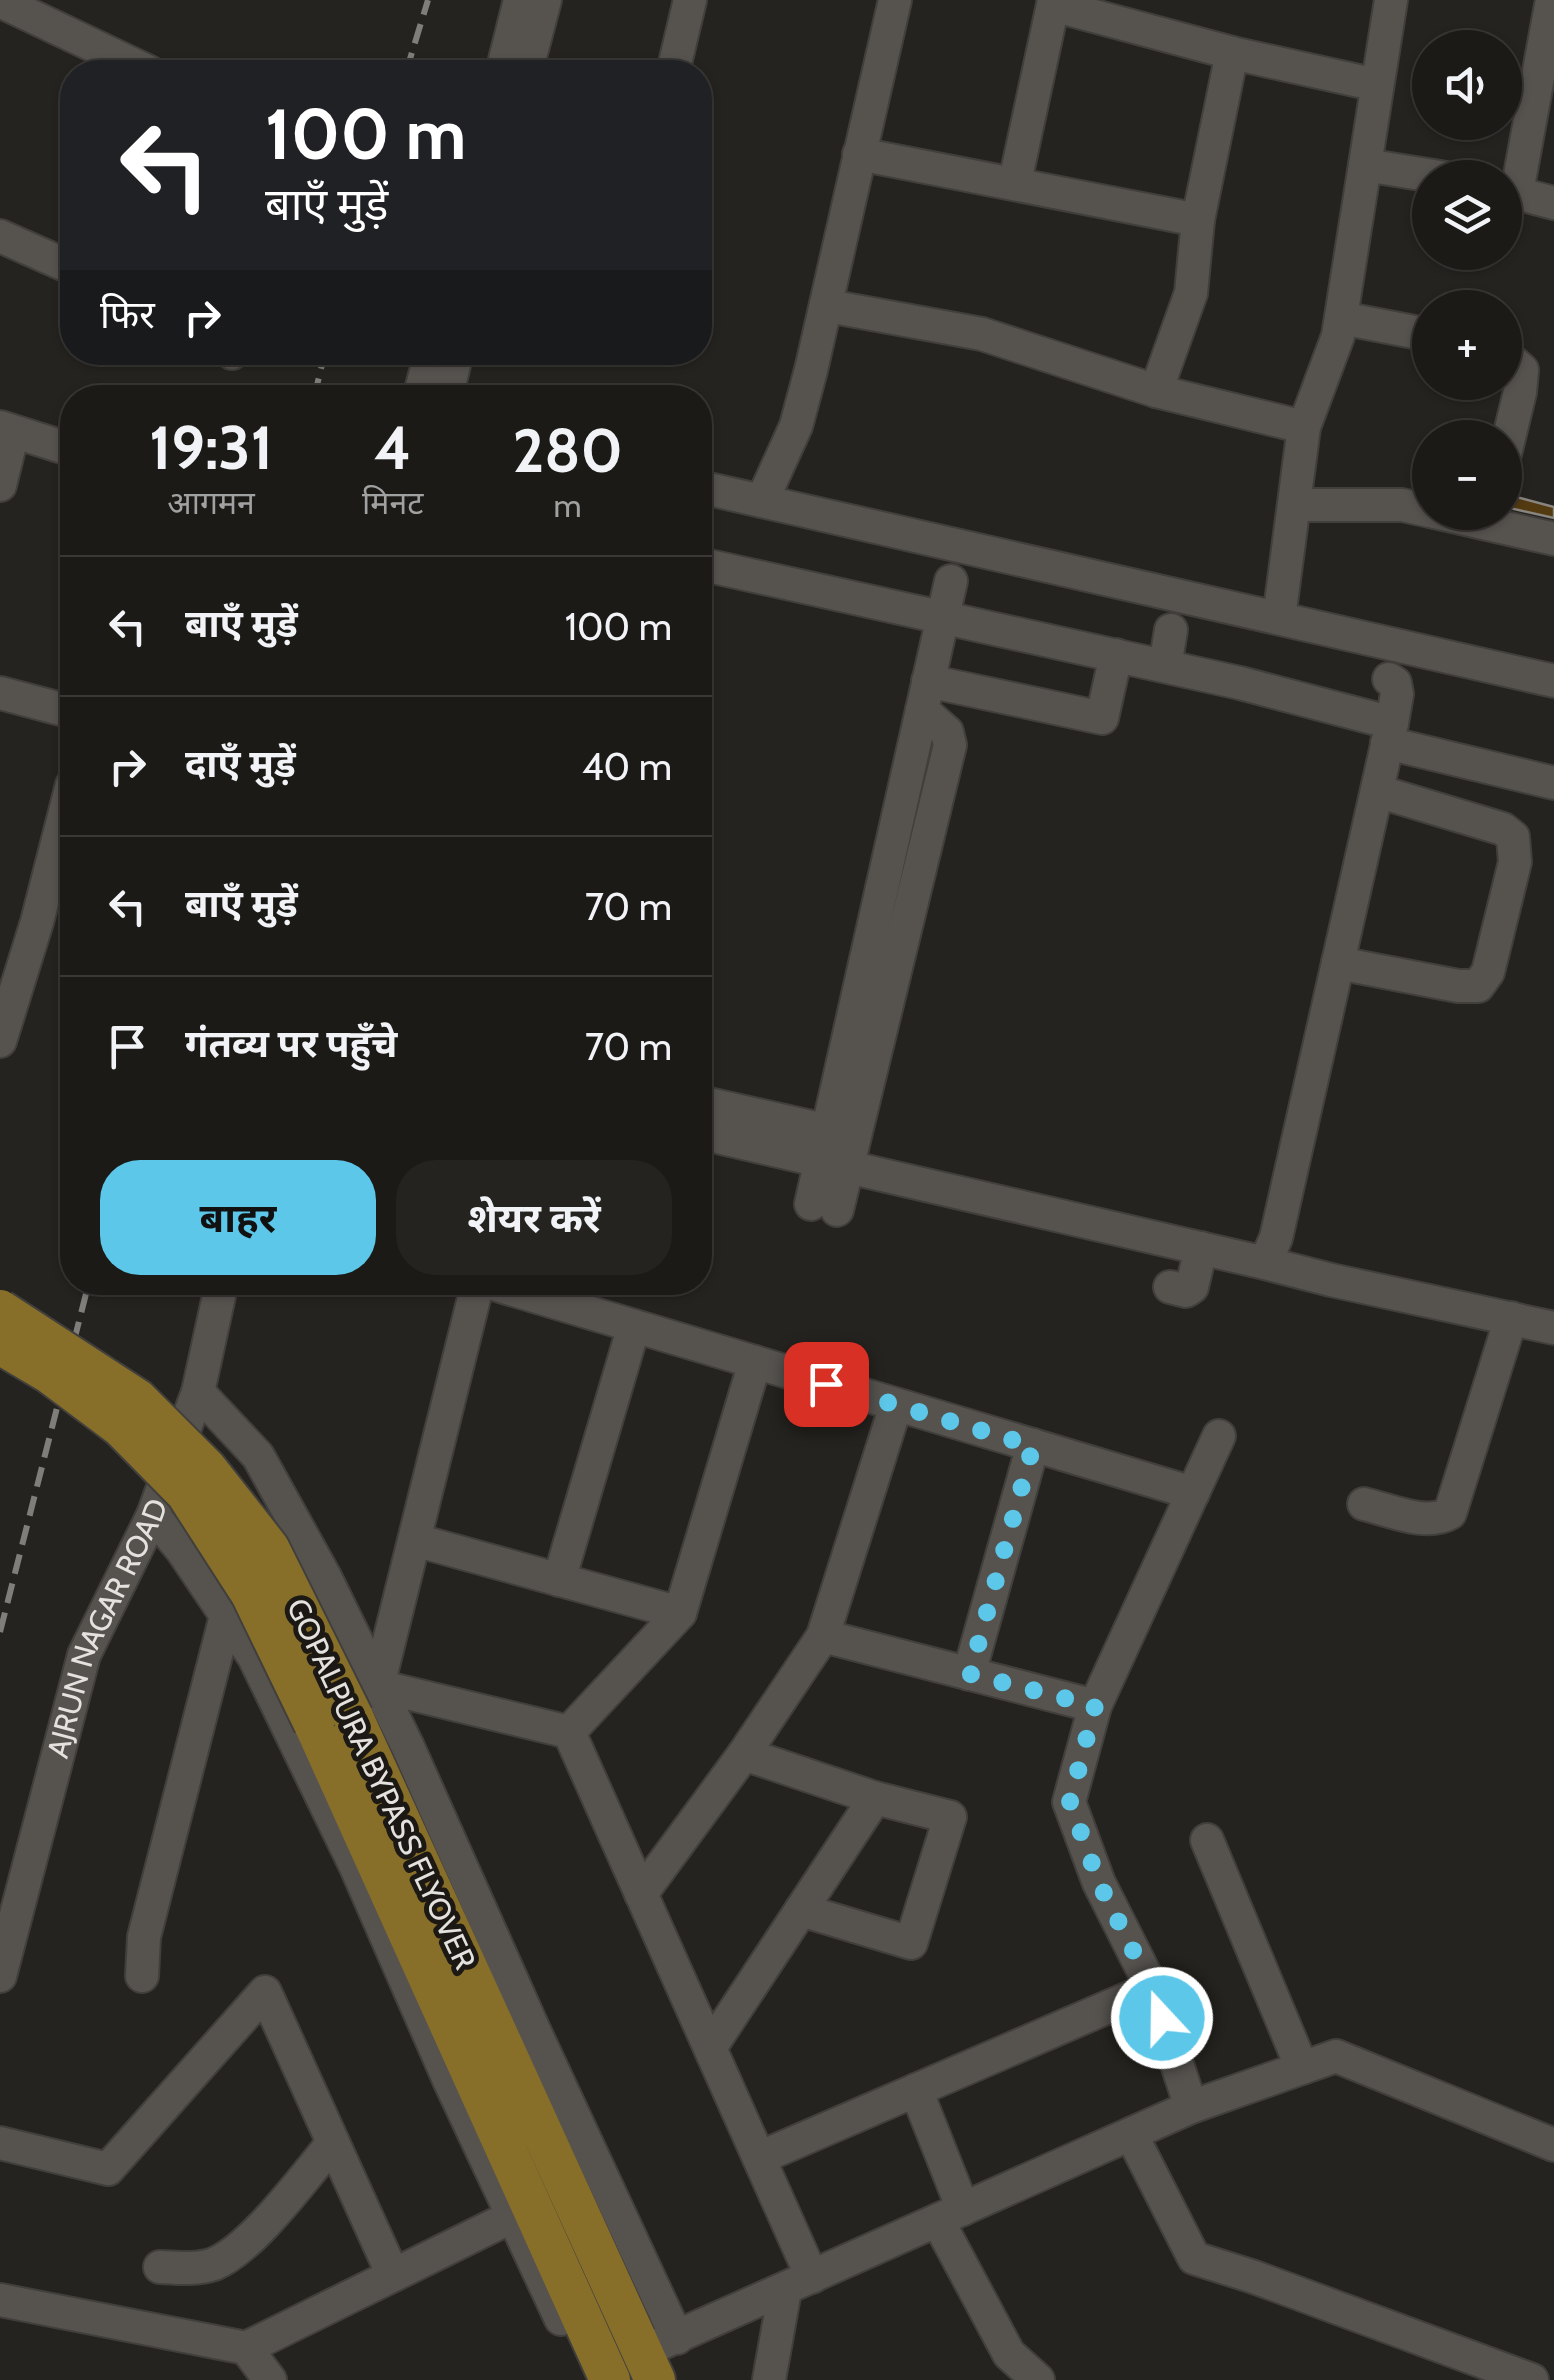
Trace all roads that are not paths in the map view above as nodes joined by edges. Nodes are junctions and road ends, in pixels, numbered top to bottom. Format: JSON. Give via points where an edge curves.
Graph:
{"nodes":[{"id":1,"x":520,"y":0,"type":"edge"},
{"id":2,"x":544,"y":0,"type":"edge"},
{"id":3,"x":690,"y":0,"type":"edge"},
{"id":4,"x":895,"y":0,"type":"edge"},
{"id":5,"x":1391,"y":0,"type":"edge"},
{"id":6,"x":1552,"y":0,"type":"edge"},
{"id":7,"x":0,"y":1,"type":"edge"},
{"id":8,"x":1053,"y":3,"type":"edge"},
{"id":9,"x":48,"y":11,"type":"edge"},
{"id":10,"x":1232,"y":52,"type":"junction"},
{"id":11,"x":129,"y":60,"type":"edge"},
{"id":12,"x":505,"y":60,"type":"edge"},
{"id":13,"x":529,"y":60,"type":"edge"},
{"id":14,"x":676,"y":60,"type":"edge"},
{"id":15,"x":1377,"y":85,"type":"junction"},
{"id":16,"x":1546,"y":98,"type":"edge"},
{"id":17,"x":859,"y":154,"type":"junction"},
{"id":18,"x":1522,"y":162,"type":"edge"},
{"id":19,"x":1365,"y":165,"type":"junction"},
{"id":20,"x":1412,"y":173,"type":"edge"},
{"id":21,"x":1015,"y":182,"type":"junction"},
{"id":22,"x":1522,"y":194,"type":"edge"},
{"id":23,"x":1554,"y":203,"type":"edge"},
{"id":24,"x":1198,"y":220,"type":"junction"},
{"id":25,"x":0,"y":236,"type":"edge"},
{"id":26,"x":60,"y":263,"type":"edge"},
{"id":27,"x":828,"y":306,"type":"junction"},
{"id":28,"x":1340,"y":318,"type":"junction"},
{"id":29,"x":1412,"y":332,"type":"edge"},
{"id":30,"x":1156,"y":391,"type":"junction"},
{"id":31,"x":1304,"y":427,"type":"junction"},
{"id":32,"x":6,"y":430,"type":"edge"},
{"id":33,"x":60,"y":446,"type":"edge"},
{"id":34,"x":0,"y":486,"type":"edge"},
{"id":35,"x":712,"y":490,"type":"edge"},
{"id":36,"x":762,"y":501,"type":"junction"},
{"id":37,"x":1294,"y":505,"type":"junction"},
{"id":38,"x":1412,"y":507,"type":"edge"},
{"id":39,"x":1522,"y":529,"type":"edge"},
{"id":40,"x":1554,"y":539,"type":"edge"},
{"id":41,"x":712,"y":567,"type":"edge"},
{"id":42,"x":951,"y":581,"type":"dead end"},
{"id":43,"x":940,"y":617,"type":"junction"},
{"id":44,"x":1279,"y":618,"type":"junction"},
{"id":45,"x":1171,"y":630,"type":"dead end"},
{"id":46,"x":1116,"y":656,"type":"junction"},
{"id":47,"x":1164,"y":666,"type":"junction"},
{"id":48,"x":1389,"y":680,"type":"dead end"},
{"id":49,"x":1554,"y":680,"type":"edge"},
{"id":50,"x":0,"y":693,"type":"edge"},
{"id":51,"x":925,"y":696,"type":"junction"},
{"id":52,"x":60,"y":709,"type":"edge"},
{"id":53,"x":1389,"y":733,"type":"junction"},
{"id":54,"x":1554,"y":783,"type":"edge"},
{"id":55,"x":1377,"y":791,"type":"junction"},
{"id":56,"x":60,"y":832,"type":"edge"},
{"id":57,"x":1338,"y":963,"type":"junction"},
{"id":58,"x":860,"y":975,"type":"junction"},
{"id":59,"x":892,"y":984,"type":"junction"},
{"id":60,"x":0,"y":1041,"type":"edge"},
{"id":61,"x":712,"y":1106,"type":"edge"},
{"id":62,"x":712,"y":1134,"type":"edge"},
{"id":63,"x":838,"y":1148,"type":"junction"},
{"id":64,"x":824,"y":1207,"type":"dead end"},
{"id":65,"x":1201,"y":1248,"type":"junction"},
{"id":66,"x":1266,"y":1263,"type":"junction"},
{"id":67,"x":1170,"y":1287,"type":"dead end"},
{"id":68,"x":219,"y":1295,"type":"edge"},
{"id":69,"x":475,"y":1295,"type":"edge"},
{"id":70,"x":530,"y":1295,"type":"edge"},
{"id":71,"x":0,"y":1310,"type":"edge"},
{"id":72,"x":1511,"y":1318,"type":"junction"},
{"id":73,"x":634,"y":1326,"type":"junction"},
{"id":74,"x":1554,"y":1328,"type":"edge"},
{"id":75,"x":0,"y":1344,"type":"edge"},
{"id":76,"x":754,"y":1362,"type":"junction"},
{"id":77,"x":198,"y":1392,"type":"junction"},
{"id":78,"x":896,"y":1405,"type":"junction"},
{"id":79,"x":1219,"y":1436,"type":"dead end"},
{"id":80,"x":1033,"y":1446,"type":"junction"},
{"id":81,"x":1193,"y":1493,"type":"junction"},
{"id":82,"x":1364,"y":1504,"type":"dead end"},
{"id":83,"x":153,"y":1515,"type":"junction"},
{"id":84,"x":414,"y":1540,"type":"junction"},
{"id":85,"x":559,"y":1580,"type":"junction"},
{"id":86,"x":680,"y":1613,"type":"junction"},
{"id":87,"x":226,"y":1616,"type":"junction"},
{"id":88,"x":823,"y":1636,"type":"junction"},
{"id":89,"x":970,"y":1674,"type":"junction"},
{"id":90,"x":378,"y":1686,"type":"junction"},
{"id":91,"x":1095,"y":1706,"type":"junction"},
{"id":92,"x":568,"y":1732,"type":"junction"},
{"id":93,"x":744,"y":1754,"type":"junction"},
{"id":94,"x":875,"y":1798,"type":"junction"},
{"id":95,"x":1207,"y":1840,"type":"dead end"},
{"id":96,"x":641,"y":1894,"type":"junction"},
{"id":97,"x":802,"y":1910,"type":"junction"},
{"id":98,"x":0,"y":1976,"type":"edge"},
{"id":99,"x":142,"y":1976,"type":"dead end"},
{"id":100,"x":1152,"y":1988,"type":"junction"},
{"id":101,"x":710,"y":2048,"type":"junction"},
{"id":102,"x":1302,"y":2068,"type":"junction"},
{"id":103,"x":916,"y":2090,"type":"junction"},
{"id":104,"x":1192,"y":2107,"type":"junction"},
{"id":105,"x":1131,"y":2134,"type":"junction"},
{"id":106,"x":0,"y":2142,"type":"edge"},
{"id":107,"x":333,"y":2144,"type":"junction"},
{"id":108,"x":1554,"y":2145,"type":"edge"},
{"id":109,"x":760,"y":2158,"type":"junction"},
{"id":110,"x":513,"y":2216,"type":"junction"},
{"id":111,"x":950,"y":2216,"type":"junction"},
{"id":112,"x":160,"y":2266,"type":"dead end"},
{"id":113,"x":394,"y":2276,"type":"junction"},
{"id":114,"x":799,"y":2283,"type":"junction"},
{"id":115,"x":0,"y":2300,"type":"edge"},
{"id":116,"x":246,"y":2348,"type":"junction"},
{"id":117,"x":658,"y":2356,"type":"edge"},
{"id":118,"x":270,"y":2380,"type":"edge"},
{"id":119,"x":602,"y":2380,"type":"edge"},
{"id":120,"x":610,"y":2380,"type":"edge"},
{"id":121,"x":769,"y":2380,"type":"edge"},
{"id":122,"x":1038,"y":2380,"type":"edge"},
{"id":123,"x":1532,"y":2380,"type":"edge"}],
"edges":[{"from":1,"to":12,"type":"street"},
{"from":2,"to":13,"type":"street"},
{"from":3,"to":14,"type":"street"},
{"from":4,"to":17,"type":"street"},
{"from":5,"to":15,"type":"street"},
{"from":6,"to":16,"type":"street"},
{"from":7,"to":9,"type":"street"},
{"from":8,"to":10,"type":"street"},
{"from":8,"to":21,"type":"street"},
{"from":9,"to":11,"type":"street"},
{"from":10,"to":15,"type":"street"},
{"from":10,"to":24,"type":"street"},
{"from":15,"to":19,"type":"street"},
{"from":16,"to":18,"type":"street"},
{"from":17,"to":21,"type":"street"},
{"from":17,"to":27,"type":"street"},
{"from":19,"to":20,"type":"street"},
{"from":19,"to":28,"type":"street"},
{"from":21,"to":24,"type":"street"},
{"from":22,"to":23,"type":"street"},
{"from":24,"to":30,"type":"street","via":[[1191,293]]},
{"from":25,"to":26,"type":"street"},
{"from":27,"to":30,"type":"street","via":[[982,334]]},
{"from":27,"to":36,"type":"street","via":[[796,426]]},
{"from":28,"to":29,"type":"street"},
{"from":28,"to":31,"type":"street"},
{"from":30,"to":31,"type":"street"},
{"from":31,"to":37,"type":"street"},
{"from":32,"to":33,"type":"street"},
{"from":32,"to":34,"type":"street"},
{"from":35,"to":36,"type":"street"},
{"from":36,"to":44,"type":"street"},
{"from":37,"to":38,"type":"street"},
{"from":37,"to":44,"type":"street"},
{"from":39,"to":40,"type":"street"},
{"from":41,"to":43,"type":"street"},
{"from":42,"to":43,"type":"street"},
{"from":43,"to":46,"type":"street"},
{"from":43,"to":51,"type":"street"},
{"from":44,"to":49,"type":"street"},
{"from":45,"to":47,"type":"street"},
{"from":46,"to":47,"type":"street"},
{"from":46,"to":51,"type":"street","via":[[1102,718]]},
{"from":47,"to":53,"type":"street"},
{"from":48,"to":53,"type":"street","via":[[1397,694]]},
{"from":50,"to":52,"type":"street"},
{"from":51,"to":58,"type":"street"},
{"from":51,"to":59,"type":"street","via":[[950,745]]},
{"from":53,"to":54,"type":"street"},
{"from":53,"to":55,"type":"street"},
{"from":55,"to":57,"type":"street"},
{"from":55,"to":57,"type":"street","via":[[1504,829],[1514,837],[1515,862],[1488,972],[1478,986]]},
{"from":56,"to":60,"type":"street"},
{"from":57,"to":66,"type":"street"},
{"from":58,"to":59,"type":"street"},
{"from":58,"to":63,"type":"street"},
{"from":59,"to":63,"type":"street"},
{"from":61,"to":63,"type":"street"},
{"from":62,"to":63,"type":"street"},
{"from":63,"to":64,"type":"street"},
{"from":63,"to":65,"type":"street"},
{"from":65,"to":66,"type":"street"},
{"from":65,"to":67,"type":"street","via":[[1192,1287]]},
{"from":66,"to":72,"type":"street"},
{"from":68,"to":77,"type":"street","name":"AJRUN NAGAR ROAD"},
{"from":69,"to":84,"type":"street"},
{"from":70,"to":73,"type":"street"},
{"from":71,"to":117,"type":"main road","name":"GOPALPURA BYPASS FLYOVER","bridge":true,"via":[[137,1399],[207,1469],[269,1548],[622,2307]]},
{"from":72,"to":74,"type":"street"},
{"from":72,"to":82,"type":"street","via":[[1450,1513],[1428,1519]]},
{"from":73,"to":76,"type":"street"},
{"from":73,"to":85,"type":"street"},
{"from":75,"to":120,"type":"main road","name":"GOPALPURA BYPASS FLYOVER","bridge":true,"via":[[120,1427],[186,1493],[250,1594]]},
{"from":76,"to":78,"type":"street"},
{"from":76,"to":86,"type":"street"},
{"from":77,"to":83,"type":"street","name":"AJRUN NAGAR ROAD"},
{"from":77,"to":90,"type":"street","via":[[258,1456]]},
{"from":78,"to":80,"type":"street"},
{"from":78,"to":88,"type":"street"},
{"from":79,"to":81,"type":"street"},
{"from":80,"to":81,"type":"street"},
{"from":80,"to":89,"type":"street"},
{"from":81,"to":91,"type":"street"},
{"from":83,"to":87,"type":"street"},
{"from":83,"to":98,"type":"street","name":"AJRUN NAGAR ROAD","via":[[84,1655]]},
{"from":84,"to":85,"type":"street"},
{"from":84,"to":90,"type":"street"},
{"from":85,"to":86,"type":"street"},
{"from":86,"to":92,"type":"street"},
{"from":87,"to":99,"type":"street","via":[[144,1937]]},
{"from":87,"to":110,"type":"street","via":[[308,1764]]},
{"from":88,"to":89,"type":"street"},
{"from":88,"to":93,"type":"street"},
{"from":89,"to":91,"type":"street"},
{"from":90,"to":92,"type":"street"},
{"from":90,"to":117,"type":"street"},
{"from":91,"to":100,"type":"street","via":[[1070,1802],[1099,1883]]},
{"from":92,"to":96,"type":"street"},
{"from":93,"to":94,"type":"street"},
{"from":93,"to":96,"type":"street"},
{"from":94,"to":97,"type":"street"},
{"from":94,"to":97,"type":"street","via":[[950,1818],[911,1943]]},
{"from":95,"to":102,"type":"street"},
{"from":96,"to":101,"type":"street"},
{"from":97,"to":101,"type":"street"},
{"from":100,"to":103,"type":"street"},
{"from":100,"to":104,"type":"street"},
{"from":101,"to":109,"type":"street"},
{"from":102,"to":104,"type":"street"},
{"from":102,"to":108,"type":"street","via":[[1336,2056]]},
{"from":103,"to":109,"type":"street"},
{"from":103,"to":111,"type":"street"},
{"from":104,"to":105,"type":"street"},
{"from":105,"to":111,"type":"street"},
{"from":105,"to":123,"type":"street","via":[[1194,2258]]},
{"from":106,"to":107,"type":"street","via":[[108,2169],[265,1992]]},
{"from":107,"to":112,"type":"street","via":[[230,2256],[210,2266]]},
{"from":107,"to":113,"type":"street"},
{"from":109,"to":114,"type":"street"},
{"from":110,"to":113,"type":"street"},
{"from":110,"to":119,"type":"street","via":[[577,2352]]},
{"from":111,"to":114,"type":"street"},
{"from":111,"to":122,"type":"street","via":[[1009,2354]]},
{"from":113,"to":116,"type":"street"},
{"from":114,"to":117,"type":"street"},
{"from":114,"to":121,"type":"street"},
{"from":115,"to":116,"type":"street"},
{"from":116,"to":118,"type":"street"}]}
